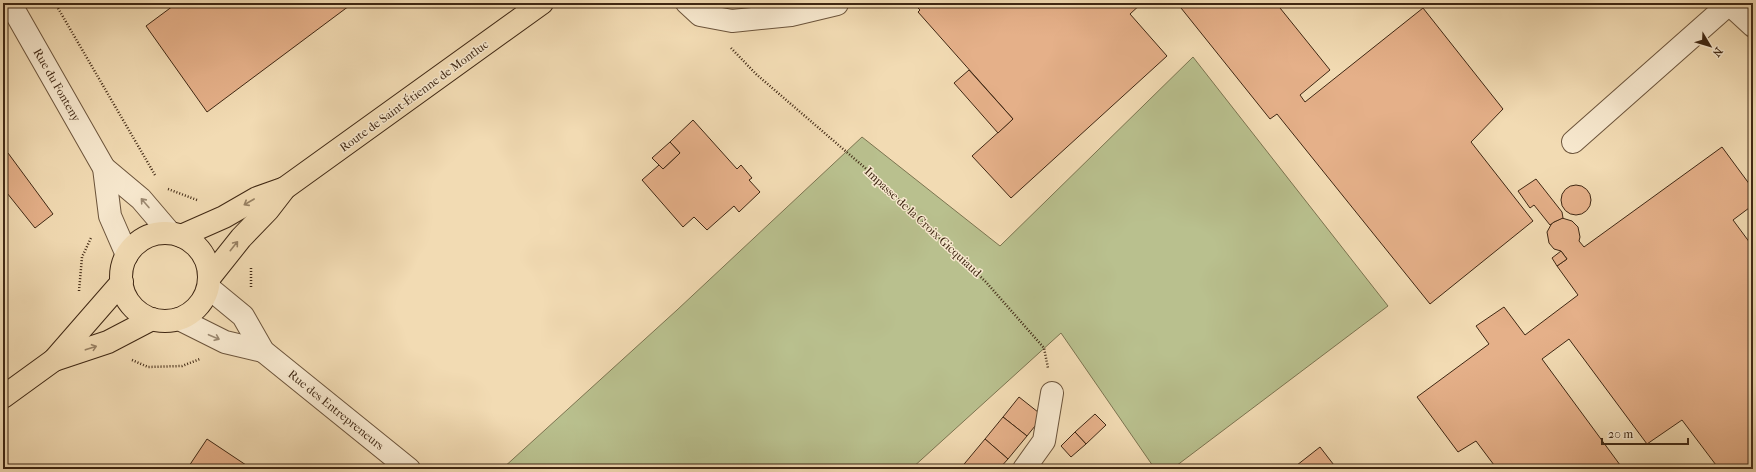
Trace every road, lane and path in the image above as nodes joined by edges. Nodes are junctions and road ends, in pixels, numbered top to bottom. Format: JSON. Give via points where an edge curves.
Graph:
{"nodes":[{"id":1,"x":10,"y":3,"type":"edge"},
{"id":2,"x":56,"y":3,"type":"edge"},
{"id":3,"x":542,"y":3,"type":"edge"},
{"id":4,"x":687,"y":3,"type":"edge"},
{"id":5,"x":1728,"y":3,"type":"edge"},
{"id":6,"x":837,"y":4,"type":"edge"},
{"id":7,"x":1753,"y":26,"type":"edge"},
{"id":8,"x":731,"y":47,"type":"dead end"},
{"id":9,"x":1573,"y":142,"type":"dead end"},
{"id":10,"x":104,"y":168,"type":"junction"},
{"id":11,"x":162,"y":187,"type":"junction"},
{"id":12,"x":285,"y":188,"type":"junction"},
{"id":13,"x":141,"y":199,"type":"junction"},
{"id":14,"x":110,"y":216,"type":"junction"},
{"id":15,"x":224,"y":217,"type":"junction"},
{"id":16,"x":175,"y":234,"type":"junction"},
{"id":17,"x":241,"y":238,"type":"junction"},
{"id":18,"x":127,"y":255,"type":"junction"},
{"id":19,"x":122,"y":282,"type":"junction"},
{"id":20,"x":209,"y":282,"type":"junction"},
{"id":21,"x":244,"y":316,"type":"junction"},
{"id":22,"x":89,"y":318,"type":"junction"},
{"id":23,"x":179,"y":319,"type":"junction"},
{"id":24,"x":152,"y":320,"type":"junction"},
{"id":25,"x":108,"y":342,"type":"junction"},
{"id":26,"x":225,"y":342,"type":"junction"},
{"id":27,"x":263,"y":352,"type":"junction"},
{"id":28,"x":54,"y":360,"type":"junction"},
{"id":29,"x":1052,"y":393,"type":"joint"},
{"id":30,"x":3,"y":397,"type":"edge"},
{"id":31,"x":409,"y":469,"type":"edge"},
{"id":32,"x":1024,"y":469,"type":"edge"}],
"edges":[{"from":1,"to":10,"type":"street","name":"Rue du Fonteny"},
{"from":2,"to":11,"type":"path"},
{"from":3,"to":12,"type":"main road","name":"Route de Saint-Étienne de Montluc"},
{"from":4,"to":6,"type":"street","via":[[700,15],[732,21],[791,14]]},
{"from":5,"to":7,"type":"street"},
{"from":5,"to":9,"type":"street"},
{"from":8,"to":29,"type":"path","name":"Impasse de la Croix Gicquiaud","via":[[756,74],[871,173],[986,282],[1044,348]]},
{"from":10,"to":13,"type":"street","name":"Rue du Fonteny"},
{"from":10,"to":14,"type":"street","name":"Rue du Fonteny"},
{"from":11,"to":13,"type":"path"},
{"from":11,"to":15,"type":"path","via":[[206,204]]},
{"from":12,"to":15,"type":"main road","name":"Route de Saint-Étienne de Montluc","one_way":true,"via":[[257,198]]},
{"from":12,"to":17,"type":"main road","name":"Route de Saint-Étienne de Montluc"},
{"from":16,"to":13,"type":"street","name":"Rue du Fonteny","one_way":true},
{"from":14,"to":18,"type":"street","name":"Rue du Fonteny"},
{"from":14,"to":22,"type":"path","via":[[99,224],[82,256],[79,293]]},
{"from":15,"to":16,"type":"main road","name":"Route de Saint-Étienne de Montluc"},
{"from":16,"to":18,"type":"main road","name":"Route de Saint-Étienne de Montluc","via":[[158,234],[146,238],[135,245]]},
{"from":16,"to":20,"type":"main road","via":[[192,242],[202,252],[208,263]]},
{"from":20,"to":17,"type":"main road","name":"Route de Saint-Étienne de Montluc","one_way":true},
{"from":17,"to":21,"type":"path","via":[[252,272],[250,298]]},
{"from":18,"to":19,"type":"main road","via":[[122,268]]},
{"from":19,"to":22,"type":"main road","name":"Route de Saint-Étienne de Montluc"},
{"from":19,"to":24,"type":"main road","via":[[131,305],[140,314]]},
{"from":20,"to":21,"type":"street","name":"Rue des Entrepreneurs"},
{"from":20,"to":23,"type":"main road","name":"Route de Saint-Étienne de Montluc","via":[[203,302]]},
{"from":21,"to":27,"type":"street","name":"Rue des Entrepreneurs"},
{"from":22,"to":28,"type":"main road","name":"Route de Saint-Étienne de Montluc"},
{"from":23,"to":24,"type":"main road","name":"Route de Saint-Étienne de Montluc"},
{"from":23,"to":26,"type":"street","name":"Rue des Entrepreneurs","one_way":true},
{"from":24,"to":25,"type":"main road","name":"Route de Saint-Étienne de Montluc"},
{"from":25,"to":26,"type":"path","via":[[115,353],[148,366],[182,366],[215,352]]},
{"from":28,"to":25,"type":"main road","name":"Route de Saint-Étienne de Montluc","one_way":true},
{"from":26,"to":27,"type":"street","name":"Rue des Entrepreneurs"},
{"from":27,"to":31,"type":"street","name":"Rue des Entrepreneurs"},
{"from":28,"to":30,"type":"main road","name":"Route de Saint-Étienne de Montluc"},
{"from":29,"to":32,"type":"street","via":[[1044,441]]}]}
